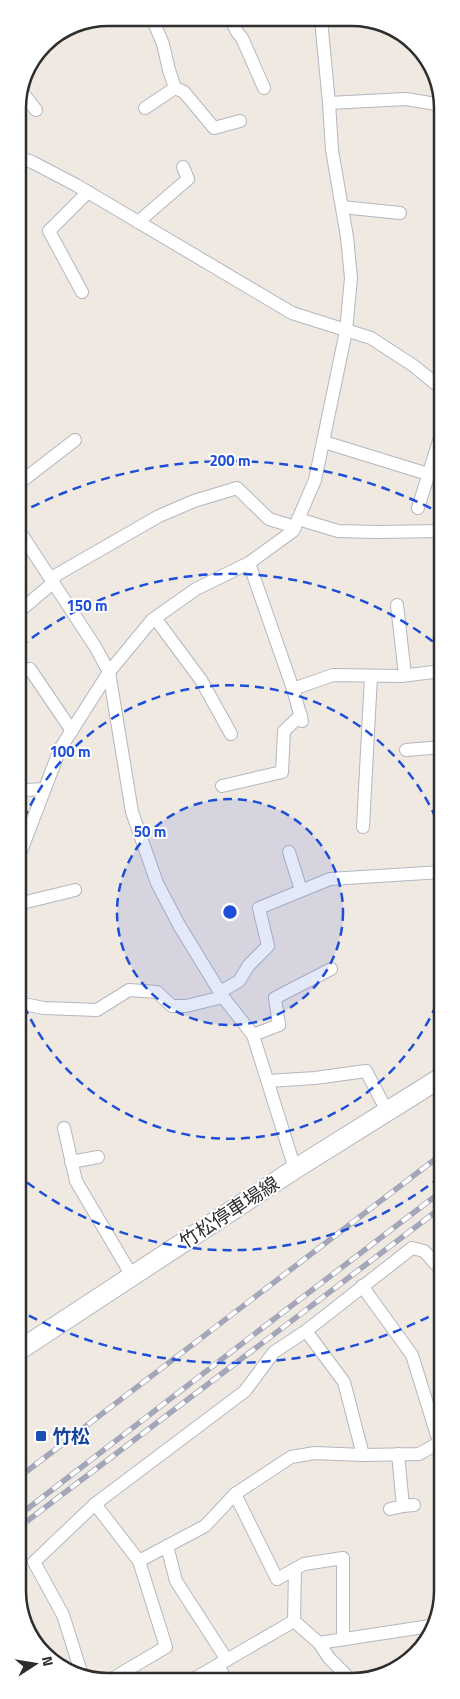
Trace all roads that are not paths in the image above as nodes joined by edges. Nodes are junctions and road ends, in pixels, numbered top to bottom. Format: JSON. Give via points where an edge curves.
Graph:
{"nodes":[{"id":1,"x":155,"y":26,"type":"edge"},
{"id":2,"x":234,"y":26,"type":"edge"},
{"id":3,"x":322,"y":26,"type":"edge"},
{"id":4,"x":175,"y":88,"type":"junction"},
{"id":5,"x":264,"y":88,"type":"dead end"},
{"id":6,"x":27,"y":98,"type":"edge"},
{"id":7,"x":329,"y":103,"type":"junction"},
{"id":8,"x":434,"y":104,"type":"edge"},
{"id":9,"x":145,"y":108,"type":"dead end"},
{"id":10,"x":36,"y":110,"type":"dead end"},
{"id":11,"x":240,"y":122,"type":"dead end"},
{"id":12,"x":26,"y":160,"type":"edge"},
{"id":13,"x":188,"y":178,"type":"dead end"},
{"id":14,"x":88,"y":192,"type":"junction"},
{"id":15,"x":342,"y":207,"type":"junction"},
{"id":16,"x":400,"y":213,"type":"dead end"},
{"id":17,"x":138,"y":222,"type":"junction"},
{"id":18,"x":82,"y":292,"type":"dead end"},
{"id":19,"x":346,"y":331,"type":"junction"},
{"id":20,"x":434,"y":379,"type":"edge"},
{"id":21,"x":76,"y":440,"type":"dead end"},
{"id":22,"x":324,"y":442,"type":"junction"},
{"id":23,"x":434,"y":456,"type":"edge"},
{"id":24,"x":428,"y":474,"type":"junction"},
{"id":25,"x":26,"y":478,"type":"edge"},
{"id":26,"x":418,"y":508,"type":"dead end"},
{"id":27,"x":297,"y":523,"type":"junction"},
{"id":28,"x":434,"y":531,"type":"edge"},
{"id":29,"x":26,"y":541,"type":"edge"},
{"id":30,"x":249,"y":563,"type":"junction"},
{"id":31,"x":53,"y":580,"type":"junction"},
{"id":32,"x":26,"y":605,"type":"edge"},
{"id":33,"x":396,"y":605,"type":"dead end"},
{"id":34,"x":154,"y":618,"type":"junction"},
{"id":35,"x":30,"y":670,"type":"dead end"},
{"id":36,"x":109,"y":672,"type":"junction"},
{"id":37,"x":434,"y":672,"type":"edge"},
{"id":38,"x":405,"y":675,"type":"junction"},
{"id":39,"x":371,"y":676,"type":"junction"},
{"id":40,"x":293,"y":689,"type":"junction"},
{"id":41,"x":72,"y":731,"type":"junction"},
{"id":42,"x":231,"y":734,"type":"dead end"},
{"id":43,"x":434,"y":748,"type":"edge"},
{"id":44,"x":406,"y":750,"type":"dead end"},
{"id":45,"x":222,"y":786,"type":"dead end"},
{"id":46,"x":44,"y":789,"type":"junction"},
{"id":47,"x":26,"y":790,"type":"edge"},
{"id":48,"x":363,"y":827,"type":"dead end"},
{"id":49,"x":26,"y":837,"type":"edge"},
{"id":50,"x":290,"y":852,"type":"dead end"},
{"id":51,"x":434,"y":872,"type":"edge"},
{"id":52,"x":76,"y":890,"type":"dead end"},
{"id":53,"x":301,"y":890,"type":"junction"},
{"id":54,"x":26,"y":902,"type":"edge"},
{"id":55,"x":331,"y":969,"type":"dead end"},
{"id":56,"x":222,"y":995,"type":"junction"},
{"id":57,"x":26,"y":1005,"type":"edge"},
{"id":58,"x":253,"y":1035,"type":"junction"},
{"id":59,"x":268,"y":1081,"type":"junction"},
{"id":60,"x":434,"y":1082,"type":"edge"},
{"id":61,"x":387,"y":1112,"type":"junction"},
{"id":62,"x":64,"y":1128,"type":"dead end"},
{"id":63,"x":98,"y":1157,"type":"dead end"},
{"id":64,"x":72,"y":1162,"type":"junction"},
{"id":65,"x":295,"y":1169,"type":"junction"},
{"id":66,"x":434,"y":1263,"type":"edge"},
{"id":67,"x":132,"y":1276,"type":"junction"},
{"id":68,"x":362,"y":1286,"type":"junction"},
{"id":69,"x":306,"y":1331,"type":"junction"},
{"id":70,"x":26,"y":1346,"type":"edge"},
{"id":71,"x":434,"y":1421,"type":"edge"},
{"id":72,"x":434,"y":1446,"type":"edge"},
{"id":73,"x":398,"y":1454,"type":"junction"},
{"id":74,"x":363,"y":1455,"type":"junction"},
{"id":75,"x":236,"y":1494,"type":"junction"},
{"id":76,"x":96,"y":1504,"type":"junction"},
{"id":77,"x":402,"y":1507,"type":"dead end"},
{"id":78,"x":168,"y":1546,"type":"junction"},
{"id":79,"x":139,"y":1561,"type":"junction"},
{"id":80,"x":295,"y":1569,"type":"junction"},
{"id":81,"x":294,"y":1620,"type":"junction"},
{"id":82,"x":426,"y":1627,"type":"edge"},
{"id":83,"x":343,"y":1639,"type":"junction"},
{"id":84,"x":319,"y":1643,"type":"junction"},
{"id":85,"x":222,"y":1662,"type":"junction"},
{"id":86,"x":79,"y":1667,"type":"edge"},
{"id":87,"x":122,"y":1673,"type":"edge"},
{"id":88,"x":204,"y":1673,"type":"edge"},
{"id":89,"x":224,"y":1673,"type":"edge"},
{"id":90,"x":344,"y":1673,"type":"edge"}],
"edges":[{"from":1,"to":4,"type":"street"},
{"from":2,"to":5,"type":"street"},
{"from":3,"to":7,"type":"street"},
{"from":4,"to":9,"type":"street"},
{"from":4,"to":11,"type":"street","via":[[184,92],[214,128]]},
{"from":6,"to":10,"type":"street"},
{"from":7,"to":8,"type":"street","via":[[406,99]]},
{"from":7,"to":15,"type":"street","via":[[332,150]]},
{"from":12,"to":14,"type":"street"},
{"from":13,"to":17,"type":"street"},
{"from":14,"to":17,"type":"street"},
{"from":14,"to":18,"type":"street","via":[[49,231]]},
{"from":15,"to":16,"type":"street"},
{"from":15,"to":19,"type":"street","via":[[351,278]]},
{"from":17,"to":19,"type":"street","via":[[292,313]]},
{"from":19,"to":20,"type":"street","via":[[371,338]]},
{"from":19,"to":22,"type":"street"},
{"from":21,"to":25,"type":"street"},
{"from":22,"to":24,"type":"street"},
{"from":22,"to":27,"type":"street","via":[[315,480]]},
{"from":23,"to":24,"type":"street"},
{"from":24,"to":26,"type":"street"},
{"from":27,"to":28,"type":"street","via":[[338,531]]},
{"from":27,"to":30,"type":"street","via":[[293,531]]},
{"from":27,"to":31,"type":"street","via":[[269,519],[237,488],[159,516]]},
{"from":29,"to":31,"type":"street"},
{"from":30,"to":34,"type":"street","via":[[196,589]]},
{"from":30,"to":40,"type":"street"},
{"from":31,"to":32,"type":"street"},
{"from":31,"to":36,"type":"street"},
{"from":33,"to":38,"type":"street"},
{"from":34,"to":36,"type":"street"},
{"from":34,"to":42,"type":"street","via":[[202,680]]},
{"from":35,"to":41,"type":"street"},
{"from":36,"to":41,"type":"street"},
{"from":36,"to":56,"type":"street","via":[[132,812],[157,883]]},
{"from":37,"to":38,"type":"street"},
{"from":38,"to":39,"type":"street"},
{"from":39,"to":40,"type":"street","via":[[333,675]]},
{"from":39,"to":48,"type":"street"},
{"from":40,"to":45,"type":"street","via":[[302,718],[284,731],[282,772]]},
{"from":41,"to":46,"type":"street","via":[[60,749]]},
{"from":43,"to":44,"type":"street"},
{"from":46,"to":47,"type":"street"},
{"from":46,"to":49,"type":"street"},
{"from":50,"to":53,"type":"street"},
{"from":51,"to":53,"type":"street","via":[[330,879]]},
{"from":52,"to":54,"type":"street"},
{"from":53,"to":56,"type":"street","via":[[259,908],[268,946]]},
{"from":55,"to":58,"type":"street","via":[[275,998],[279,1025]]},
{"from":56,"to":57,"type":"street","via":[[186,1006],[172,1006],[157,992],[129,990],[97,1010]]},
{"from":56,"to":58,"type":"street"},
{"from":58,"to":59,"type":"street"},
{"from":59,"to":61,"type":"street","via":[[366,1071]]},
{"from":59,"to":65,"type":"street"},
{"from":60,"to":61,"type":"main road","name":"竹松停車場線"},
{"from":61,"to":65,"type":"main road","name":"竹松停車場線"},
{"from":62,"to":64,"type":"street"},
{"from":63,"to":64,"type":"street"},
{"from":64,"to":67,"type":"street","via":[[76,1180]]},
{"from":65,"to":67,"type":"main road","name":"竹松停車場線"},
{"from":66,"to":68,"type":"street","via":[[424,1252],[412,1248]]},
{"from":67,"to":70,"type":"main road","name":"竹松停車場線"},
{"from":68,"to":69,"type":"street"},
{"from":68,"to":71,"type":"street","via":[[412,1355]]},
{"from":69,"to":74,"type":"street","via":[[344,1382]]},
{"from":69,"to":76,"type":"street","via":[[274,1352],[245,1391]]},
{"from":72,"to":73,"type":"street","via":[[419,1454]]},
{"from":73,"to":74,"type":"street"},
{"from":73,"to":77,"type":"street"},
{"from":74,"to":75,"type":"street","via":[[315,1453],[290,1457]]},
{"from":75,"to":78,"type":"street","via":[[204,1526]]},
{"from":75,"to":80,"type":"street","via":[[277,1579]]},
{"from":76,"to":79,"type":"street"},
{"from":76,"to":86,"type":"street","via":[[34,1562],[63,1615]]},
{"from":78,"to":79,"type":"street"},
{"from":78,"to":85,"type":"street","via":[[176,1581]]},
{"from":79,"to":87,"type":"street","via":[[166,1647]]},
{"from":80,"to":81,"type":"street"},
{"from":80,"to":83,"type":"street","via":[[304,1564],[343,1558]]},
{"from":81,"to":84,"type":"street"},
{"from":81,"to":85,"type":"street"},
{"from":82,"to":83,"type":"street"},
{"from":83,"to":84,"type":"street"},
{"from":84,"to":90,"type":"street"},
{"from":85,"to":88,"type":"street"},
{"from":85,"to":89,"type":"street"}]}
